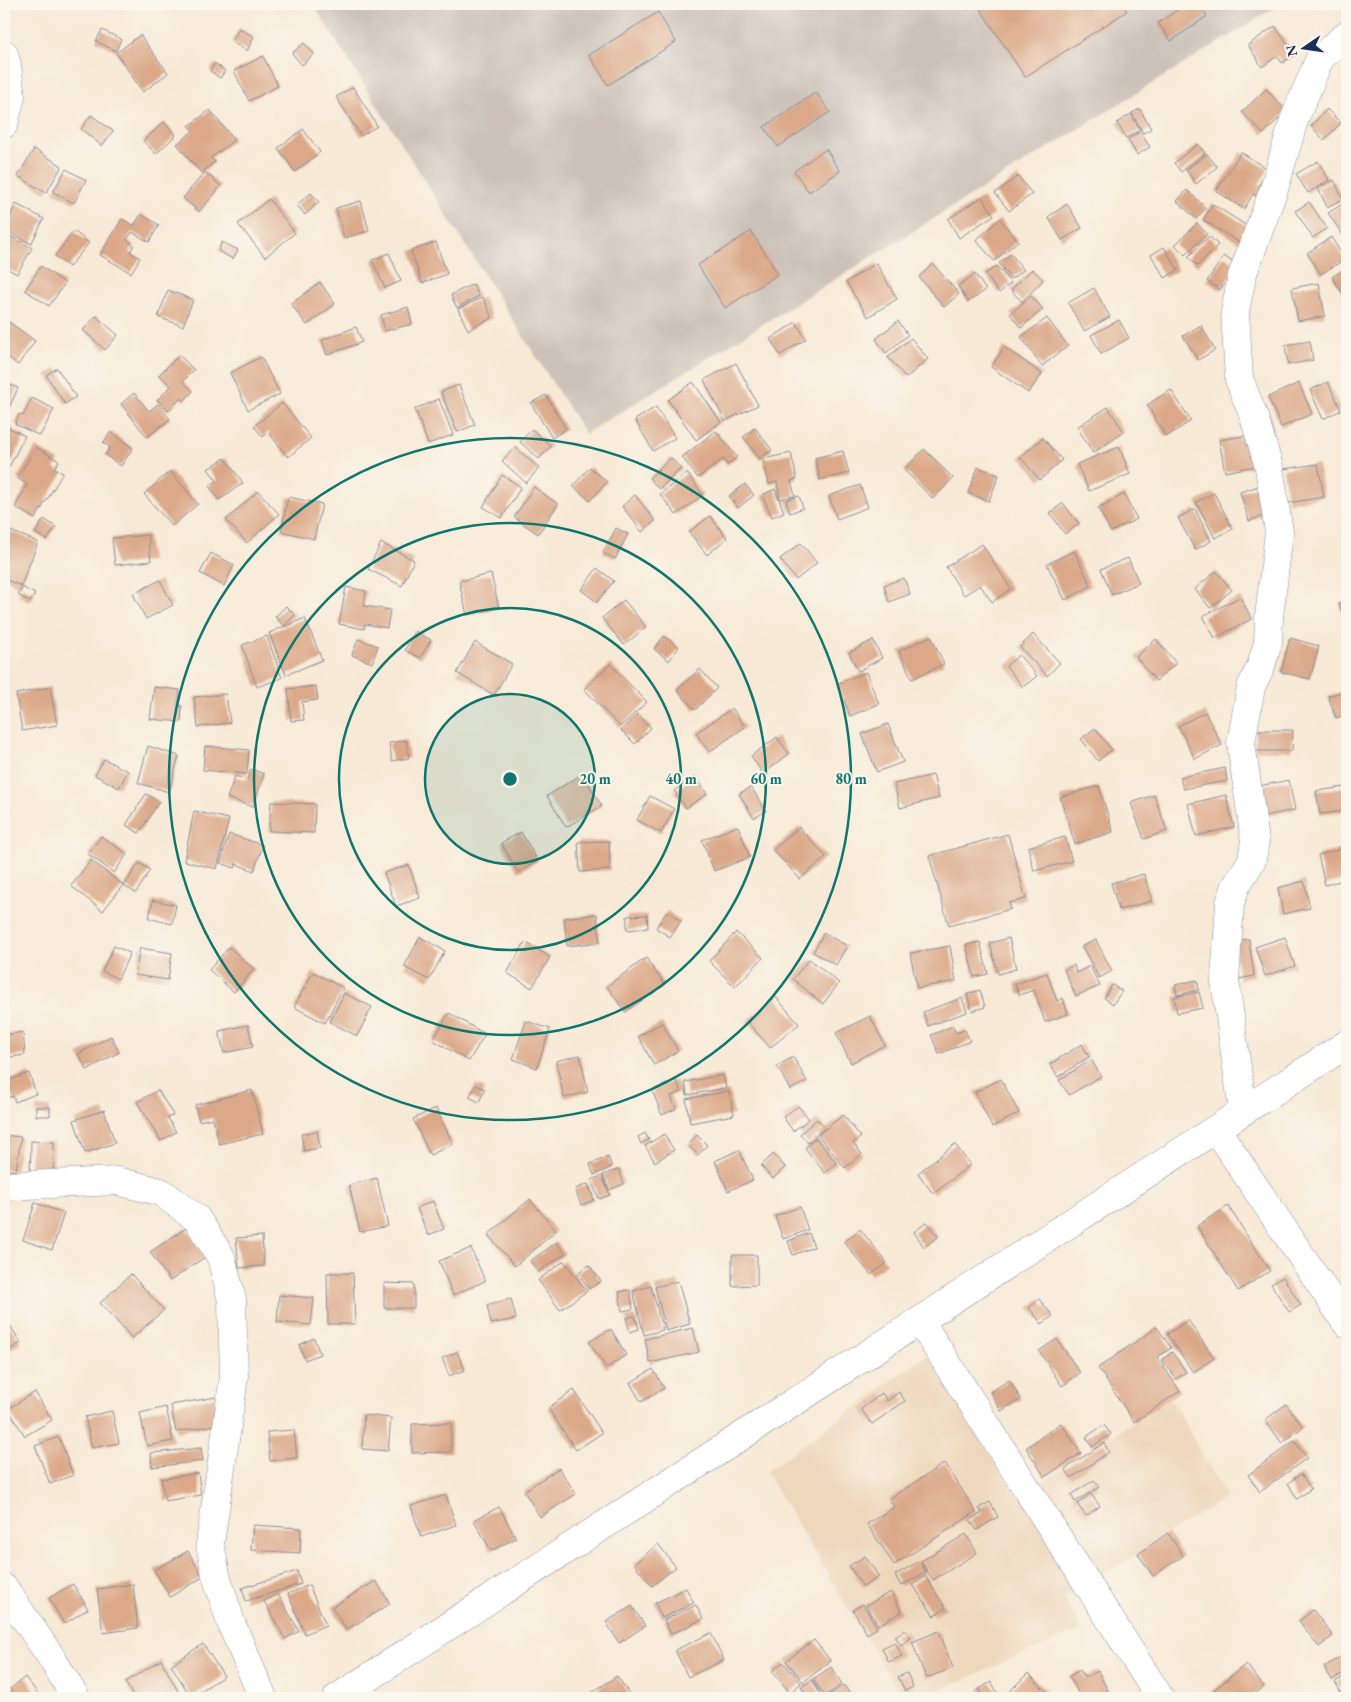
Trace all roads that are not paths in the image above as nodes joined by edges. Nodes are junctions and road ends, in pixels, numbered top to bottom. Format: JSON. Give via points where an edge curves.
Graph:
{"nodes":[{"id":1,"x":1347,"y":35,"type":"edge"},
{"id":2,"x":4,"y":54,"type":"edge"},
{"id":3,"x":4,"y":124,"type":"edge"},
{"id":4,"x":1347,"y":1044,"type":"edge"},
{"id":5,"x":1243,"y":1111,"type":"junction"},
{"id":6,"x":1216,"y":1129,"type":"junction"},
{"id":7,"x":4,"y":1186,"type":"edge"},
{"id":8,"x":920,"y":1321,"type":"junction"},
{"id":9,"x":1347,"y":1324,"type":"edge"},
{"id":10,"x":4,"y":1588,"type":"edge"},
{"id":11,"x":76,"y":1698,"type":"edge"},
{"id":12,"x":263,"y":1698,"type":"edge"},
{"id":13,"x":337,"y":1698,"type":"edge"},
{"id":14,"x":1160,"y":1698,"type":"edge"}],
"edges":[{"from":1,"to":5,"type":"street","via":[[1320,58],[1294,120],[1274,189],[1242,276],[1235,312],[1239,380],[1269,467],[1279,532],[1268,643],[1251,687],[1241,743],[1255,840],[1252,860],[1230,903],[1225,981]]},
{"from":2,"to":3,"type":"street","via":[[11,96]]},
{"from":4,"to":5,"type":"street"},
{"from":5,"to":6,"type":"street"},
{"from":6,"to":8,"type":"street"},
{"from":6,"to":9,"type":"street"},
{"from":7,"to":12,"type":"street","via":[[116,1181],[161,1192],[197,1219],[221,1257],[232,1300],[234,1377],[210,1544],[231,1623]]},
{"from":8,"to":13,"type":"street"},
{"from":8,"to":14,"type":"street"},
{"from":10,"to":11,"type":"street"}]}
